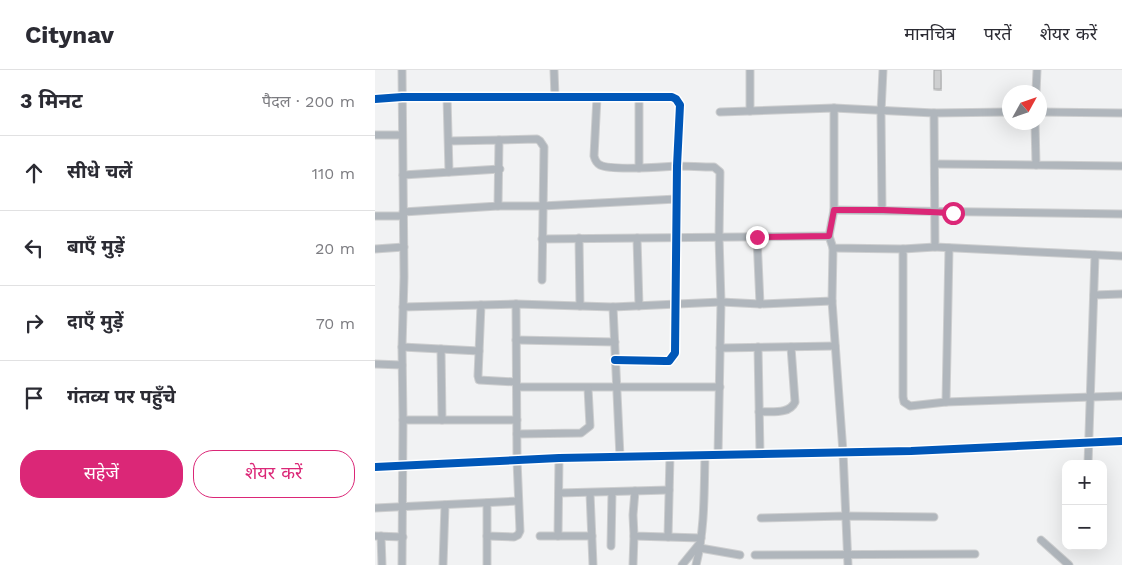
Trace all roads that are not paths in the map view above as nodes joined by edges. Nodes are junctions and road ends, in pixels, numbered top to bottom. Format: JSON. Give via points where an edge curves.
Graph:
{"nodes":[{"id":1,"x":402,"y":70,"type":"edge"},
{"id":2,"x":554,"y":70,"type":"edge"},
{"id":3,"x":750,"y":70,"type":"edge"},
{"id":4,"x":883,"y":70,"type":"edge"},
{"id":5,"x":1037,"y":70,"type":"edge"},
{"id":6,"x":1036,"y":85,"type":"edge"},
{"id":7,"x":447,"y":97,"type":"junction"},
{"id":8,"x":555,"y":97,"type":"junction"},
{"id":9,"x":597,"y":97,"type":"junction"},
{"id":10,"x":639,"y":97,"type":"junction"},
{"id":11,"x":402,"y":98,"type":"junction"},
{"id":12,"x":375,"y":99,"type":"edge"},
{"id":13,"x":833,"y":108,"type":"junction"},
{"id":14,"x":750,"y":111,"type":"junction"},
{"id":15,"x":720,"y":112,"type":"dead end"},
{"id":16,"x":881,"y":112,"type":"junction"},
{"id":17,"x":1002,"y":112,"type":"edge"},
{"id":18,"x":1047,"y":112,"type":"edge"},
{"id":19,"x":934,"y":113,"type":"junction"},
{"id":20,"x":1122,"y":114,"type":"edge"},
{"id":21,"x":1035,"y":130,"type":"edge"},
{"id":22,"x":375,"y":135,"type":"edge"},
{"id":23,"x":402,"y":135,"type":"junction"},
{"id":24,"x":499,"y":140,"type":"junction"},
{"id":25,"x":449,"y":141,"type":"junction"},
{"id":26,"x":935,"y":164,"type":"junction"},
{"id":27,"x":1037,"y":165,"type":"junction"},
{"id":28,"x":677,"y":166,"type":"junction"},
{"id":29,"x":1122,"y":166,"type":"edge"},
{"id":30,"x":639,"y":168,"type":"junction"},
{"id":31,"x":500,"y":169,"type":"junction"},
{"id":32,"x":449,"y":172,"type":"junction"},
{"id":33,"x":403,"y":175,"type":"junction"},
{"id":34,"x":677,"y":200,"type":"junction"},
{"id":35,"x":498,"y":206,"type":"junction"},
{"id":36,"x":542,"y":206,"type":"junction"},
{"id":37,"x":834,"y":210,"type":"junction"},
{"id":38,"x":883,"y":210,"type":"junction"},
{"id":39,"x":935,"y":213,"type":"junction"},
{"id":40,"x":403,"y":214,"type":"junction"},
{"id":41,"x":1122,"y":214,"type":"edge"},
{"id":42,"x":375,"y":216,"type":"edge"},
{"id":43,"x":829,"y":236,"type":"junction"},
{"id":44,"x":719,"y":237,"type":"junction"},
{"id":45,"x":757,"y":237,"type":"junction"},
{"id":46,"x":579,"y":238,"type":"junction"},
{"id":47,"x":637,"y":238,"type":"junction"},
{"id":48,"x":677,"y":238,"type":"junction"},
{"id":49,"x":542,"y":239,"type":"junction"},
{"id":50,"x":403,"y":247,"type":"junction"},
{"id":51,"x":935,"y":247,"type":"junction"},
{"id":52,"x":833,"y":248,"type":"junction"},
{"id":53,"x":949,"y":248,"type":"junction"},
{"id":54,"x":375,"y":249,"type":"edge"},
{"id":55,"x":903,"y":249,"type":"junction"},
{"id":56,"x":1095,"y":255,"type":"junction"},
{"id":57,"x":1122,"y":256,"type":"edge"},
{"id":58,"x":542,"y":280,"type":"dead end"},
{"id":59,"x":1122,"y":294,"type":"edge"},
{"id":60,"x":1094,"y":295,"type":"junction"},
{"id":61,"x":831,"y":301,"type":"junction"},
{"id":62,"x":721,"y":302,"type":"junction"},
{"id":63,"x":516,"y":304,"type":"junction"},
{"id":64,"x":677,"y":304,"type":"junction"},
{"id":65,"x":760,"y":304,"type":"junction"},
{"id":66,"x":481,"y":306,"type":"junction"},
{"id":67,"x":580,"y":306,"type":"junction"},
{"id":68,"x":639,"y":306,"type":"junction"},
{"id":69,"x":403,"y":307,"type":"junction"},
{"id":70,"x":613,"y":307,"type":"junction"},
{"id":71,"x":516,"y":340,"type":"junction"},
{"id":72,"x":615,"y":342,"type":"junction"},
{"id":73,"x":835,"y":346,"type":"junction"},
{"id":74,"x":402,"y":347,"type":"junction"},
{"id":75,"x":758,"y":347,"type":"junction"},
{"id":76,"x":791,"y":347,"type":"junction"},
{"id":77,"x":721,"y":348,"type":"junction"},
{"id":78,"x":441,"y":349,"type":"junction"},
{"id":79,"x":479,"y":351,"type":"junction"},
{"id":80,"x":615,"y":360,"type":"junction"},
{"id":81,"x":375,"y":364,"type":"edge"},
{"id":82,"x":402,"y":365,"type":"junction"},
{"id":83,"x":517,"y":385,"type":"junction"},
{"id":84,"x":588,"y":388,"type":"junction"},
{"id":85,"x":617,"y":388,"type":"junction"},
{"id":86,"x":720,"y":388,"type":"junction"},
{"id":87,"x":1122,"y":396,"type":"edge"},
{"id":88,"x":1089,"y":397,"type":"junction"},
{"id":89,"x":946,"y":402,"type":"junction"},
{"id":90,"x":759,"y":412,"type":"junction"},
{"id":91,"x":403,"y":420,"type":"junction"},
{"id":92,"x":442,"y":420,"type":"junction"},
{"id":93,"x":517,"y":420,"type":"junction"},
{"id":94,"x":517,"y":434,"type":"junction"},
{"id":95,"x":1122,"y":442,"type":"edge"},
{"id":96,"x":1088,"y":443,"type":"junction"},
{"id":97,"x":843,"y":452,"type":"junction"},
{"id":98,"x":760,"y":454,"type":"junction"},
{"id":99,"x":705,"y":455,"type":"junction"},
{"id":100,"x":718,"y":455,"type":"junction"},
{"id":101,"x":670,"y":456,"type":"junction"},
{"id":102,"x":620,"y":457,"type":"junction"},
{"id":103,"x":559,"y":458,"type":"junction"},
{"id":104,"x":517,"y":460,"type":"junction"},
{"id":105,"x":1088,"y":460,"type":"edge"},
{"id":106,"x":403,"y":465,"type":"junction"},
{"id":107,"x":375,"y":467,"type":"edge"},
{"id":108,"x":669,"y":490,"type":"junction"},
{"id":109,"x":635,"y":491,"type":"junction"},
{"id":110,"x":612,"y":492,"type":"junction"},
{"id":111,"x":559,"y":493,"type":"junction"},
{"id":112,"x":590,"y":493,"type":"junction"},
{"id":113,"x":518,"y":501,"type":"junction"},
{"id":114,"x":487,"y":503,"type":"junction"},
{"id":115,"x":445,"y":505,"type":"junction"},
{"id":116,"x":403,"y":506,"type":"junction"},
{"id":117,"x":375,"y":508,"type":"edge"},
{"id":118,"x":845,"y":516,"type":"junction"},
{"id":119,"x":761,"y":518,"type":"dead end"},
{"id":120,"x":934,"y":518,"type":"dead end"},
{"id":121,"x":378,"y":536,"type":"edge"},
{"id":122,"x":487,"y":536,"type":"junction"},
{"id":123,"x":540,"y":536,"type":"dead end"},
{"id":124,"x":558,"y":536,"type":"junction"},
{"id":125,"x":592,"y":536,"type":"junction"},
{"id":126,"x":634,"y":536,"type":"junction"},
{"id":127,"x":403,"y":537,"type":"junction"},
{"id":128,"x":668,"y":537,"type":"junction"},
{"id":129,"x":1041,"y":540,"type":"dead end"},
{"id":130,"x":701,"y":543,"type":"junction"},
{"id":131,"x":611,"y":546,"type":"dead end"},
{"id":132,"x":755,"y":554,"type":"dead end"},
{"id":133,"x":975,"y":554,"type":"dead end"},
{"id":134,"x":740,"y":555,"type":"dead end"},
{"id":135,"x":847,"y":555,"type":"junction"},
{"id":136,"x":382,"y":565,"type":"edge"},
{"id":137,"x":402,"y":565,"type":"edge"},
{"id":138,"x":443,"y":565,"type":"edge"},
{"id":139,"x":487,"y":565,"type":"edge"},
{"id":140,"x":593,"y":565,"type":"edge"},
{"id":141,"x":633,"y":565,"type":"edge"},
{"id":142,"x":682,"y":565,"type":"edge"},
{"id":143,"x":695,"y":565,"type":"edge"},
{"id":144,"x":847,"y":565,"type":"edge"},
{"id":145,"x":1069,"y":565,"type":"edge"}],
"edges":[{"from":1,"to":11,"type":"street"},
{"from":2,"to":8,"type":"street"},
{"from":3,"to":14,"type":"street"},
{"from":4,"to":16,"type":"street"},
{"from":5,"to":6,"type":"street"},
{"from":7,"to":8,"type":"street"},
{"from":7,"to":11,"type":"street"},
{"from":7,"to":25,"type":"street"},
{"from":8,"to":9,"type":"street"},
{"from":9,"to":10,"type":"street"},
{"from":9,"to":30,"type":"street","via":[[595,162],[606,167]]},
{"from":10,"to":28,"type":"street","via":[[672,97],[680,105]]},
{"from":10,"to":30,"type":"street"},
{"from":11,"to":12,"type":"street"},
{"from":11,"to":23,"type":"street"},
{"from":13,"to":14,"type":"street"},
{"from":13,"to":16,"type":"street"},
{"from":13,"to":37,"type":"street"},
{"from":14,"to":15,"type":"street"},
{"from":16,"to":19,"type":"street"},
{"from":16,"to":38,"type":"street"},
{"from":17,"to":19,"type":"street"},
{"from":18,"to":20,"type":"street"},
{"from":19,"to":26,"type":"street"},
{"from":21,"to":27,"type":"street"},
{"from":22,"to":23,"type":"street"},
{"from":23,"to":33,"type":"street"},
{"from":24,"to":25,"type":"street"},
{"from":24,"to":31,"type":"street"},
{"from":24,"to":36,"type":"street","via":[[537,139],[544,147]]},
{"from":25,"to":32,"type":"street"},
{"from":26,"to":27,"type":"street"},
{"from":26,"to":39,"type":"street"},
{"from":27,"to":29,"type":"street"},
{"from":28,"to":30,"type":"street"},
{"from":28,"to":34,"type":"street"},
{"from":28,"to":44,"type":"street","via":[[714,167],[719,170]]},
{"from":31,"to":32,"type":"street"},
{"from":31,"to":35,"type":"street"},
{"from":32,"to":33,"type":"street"},
{"from":33,"to":40,"type":"street"},
{"from":34,"to":36,"type":"street"},
{"from":34,"to":48,"type":"street"},
{"from":35,"to":36,"type":"street"},
{"from":35,"to":40,"type":"street"},
{"from":36,"to":49,"type":"street"},
{"from":37,"to":38,"type":"street"},
{"from":37,"to":43,"type":"street"},
{"from":38,"to":39,"type":"street"},
{"from":39,"to":41,"type":"street"},
{"from":39,"to":51,"type":"street"},
{"from":40,"to":42,"type":"street"},
{"from":40,"to":50,"type":"street"},
{"from":43,"to":45,"type":"street"},
{"from":43,"to":52,"type":"street"},
{"from":44,"to":45,"type":"street"},
{"from":44,"to":48,"type":"street"},
{"from":44,"to":62,"type":"street"},
{"from":45,"to":65,"type":"street"},
{"from":46,"to":47,"type":"street"},
{"from":46,"to":49,"type":"street"},
{"from":46,"to":67,"type":"street"},
{"from":47,"to":48,"type":"street"},
{"from":47,"to":68,"type":"street"},
{"from":48,"to":64,"type":"street"},
{"from":49,"to":58,"type":"street"},
{"from":50,"to":54,"type":"street"},
{"from":50,"to":69,"type":"street"},
{"from":51,"to":53,"type":"street"},
{"from":51,"to":55,"type":"street"},
{"from":52,"to":55,"type":"street"},
{"from":52,"to":61,"type":"street"},
{"from":53,"to":56,"type":"street"},
{"from":53,"to":89,"type":"street"},
{"from":55,"to":89,"type":"street","via":[[904,402],[909,406]]},
{"from":56,"to":57,"type":"street"},
{"from":56,"to":60,"type":"street"},
{"from":59,"to":60,"type":"street"},
{"from":60,"to":88,"type":"street"},
{"from":61,"to":65,"type":"street"},
{"from":61,"to":73,"type":"street"},
{"from":62,"to":64,"type":"street"},
{"from":62,"to":65,"type":"street"},
{"from":62,"to":77,"type":"street"},
{"from":63,"to":66,"type":"street"},
{"from":63,"to":67,"type":"street"},
{"from":63,"to":71,"type":"street"},
{"from":64,"to":68,"type":"street"},
{"from":64,"to":80,"type":"street","via":[[673,357],[665,362]]},
{"from":66,"to":69,"type":"street"},
{"from":66,"to":79,"type":"street"},
{"from":67,"to":70,"type":"street"},
{"from":68,"to":70,"type":"street"},
{"from":69,"to":74,"type":"street"},
{"from":70,"to":72,"type":"street"},
{"from":71,"to":72,"type":"street"},
{"from":71,"to":83,"type":"street"},
{"from":72,"to":80,"type":"street"},
{"from":73,"to":76,"type":"street"},
{"from":73,"to":97,"type":"street"},
{"from":74,"to":78,"type":"street"},
{"from":74,"to":82,"type":"street"},
{"from":75,"to":76,"type":"street"},
{"from":75,"to":77,"type":"street"},
{"from":75,"to":90,"type":"street"},
{"from":76,"to":90,"type":"street","via":[[794,406],[786,411]]},
{"from":77,"to":86,"type":"street"},
{"from":78,"to":79,"type":"street"},
{"from":78,"to":92,"type":"street"},
{"from":79,"to":83,"type":"street","via":[[479,380]]},
{"from":80,"to":85,"type":"street"},
{"from":81,"to":82,"type":"street"},
{"from":82,"to":91,"type":"street"},
{"from":83,"to":84,"type":"street"},
{"from":83,"to":93,"type":"street"},
{"from":84,"to":85,"type":"street"},
{"from":84,"to":94,"type":"street","via":[[590,426],[586,431]]},
{"from":85,"to":86,"type":"street"},
{"from":85,"to":102,"type":"street"},
{"from":86,"to":100,"type":"street"},
{"from":87,"to":88,"type":"street"},
{"from":88,"to":89,"type":"street"},
{"from":88,"to":96,"type":"street"},
{"from":90,"to":98,"type":"street"},
{"from":91,"to":92,"type":"street"},
{"from":91,"to":106,"type":"street"},
{"from":92,"to":93,"type":"street"},
{"from":93,"to":94,"type":"street"},
{"from":94,"to":104,"type":"street"},
{"from":95,"to":96,"type":"street"},
{"from":96,"to":97,"type":"street"},
{"from":96,"to":105,"type":"street"},
{"from":97,"to":98,"type":"street"},
{"from":97,"to":118,"type":"street"},
{"from":98,"to":100,"type":"street"},
{"from":99,"to":100,"type":"street"},
{"from":99,"to":101,"type":"street"},
{"from":99,"to":130,"type":"street"},
{"from":101,"to":102,"type":"street"},
{"from":101,"to":108,"type":"street"},
{"from":102,"to":103,"type":"street"},
{"from":103,"to":104,"type":"street"},
{"from":103,"to":111,"type":"street"},
{"from":104,"to":106,"type":"street"},
{"from":104,"to":113,"type":"street"},
{"from":106,"to":107,"type":"street"},
{"from":106,"to":116,"type":"street"},
{"from":108,"to":109,"type":"street"},
{"from":108,"to":128,"type":"street"},
{"from":109,"to":110,"type":"street"},
{"from":109,"to":126,"type":"street"},
{"from":110,"to":112,"type":"street"},
{"from":110,"to":131,"type":"street"},
{"from":111,"to":112,"type":"street"},
{"from":111,"to":124,"type":"street"},
{"from":112,"to":125,"type":"street"},
{"from":113,"to":114,"type":"street"},
{"from":113,"to":122,"type":"street","via":[[518,535]]},
{"from":114,"to":115,"type":"street"},
{"from":114,"to":122,"type":"street"},
{"from":115,"to":116,"type":"street"},
{"from":115,"to":138,"type":"street"},
{"from":116,"to":117,"type":"street"},
{"from":116,"to":127,"type":"street"},
{"from":118,"to":119,"type":"street"},
{"from":118,"to":120,"type":"street"},
{"from":118,"to":135,"type":"street"},
{"from":121,"to":127,"type":"street"},
{"from":121,"to":136,"type":"street"},
{"from":122,"to":139,"type":"street"},
{"from":123,"to":124,"type":"street"},
{"from":124,"to":125,"type":"street"},
{"from":125,"to":140,"type":"street"},
{"from":126,"to":128,"type":"street"},
{"from":126,"to":141,"type":"street"},
{"from":127,"to":137,"type":"street"},
{"from":128,"to":130,"type":"street"},
{"from":129,"to":145,"type":"street"},
{"from":130,"to":134,"type":"street"},
{"from":130,"to":142,"type":"street"},
{"from":130,"to":143,"type":"street"},
{"from":132,"to":135,"type":"street"},
{"from":133,"to":135,"type":"street"},
{"from":135,"to":144,"type":"street"}]}
